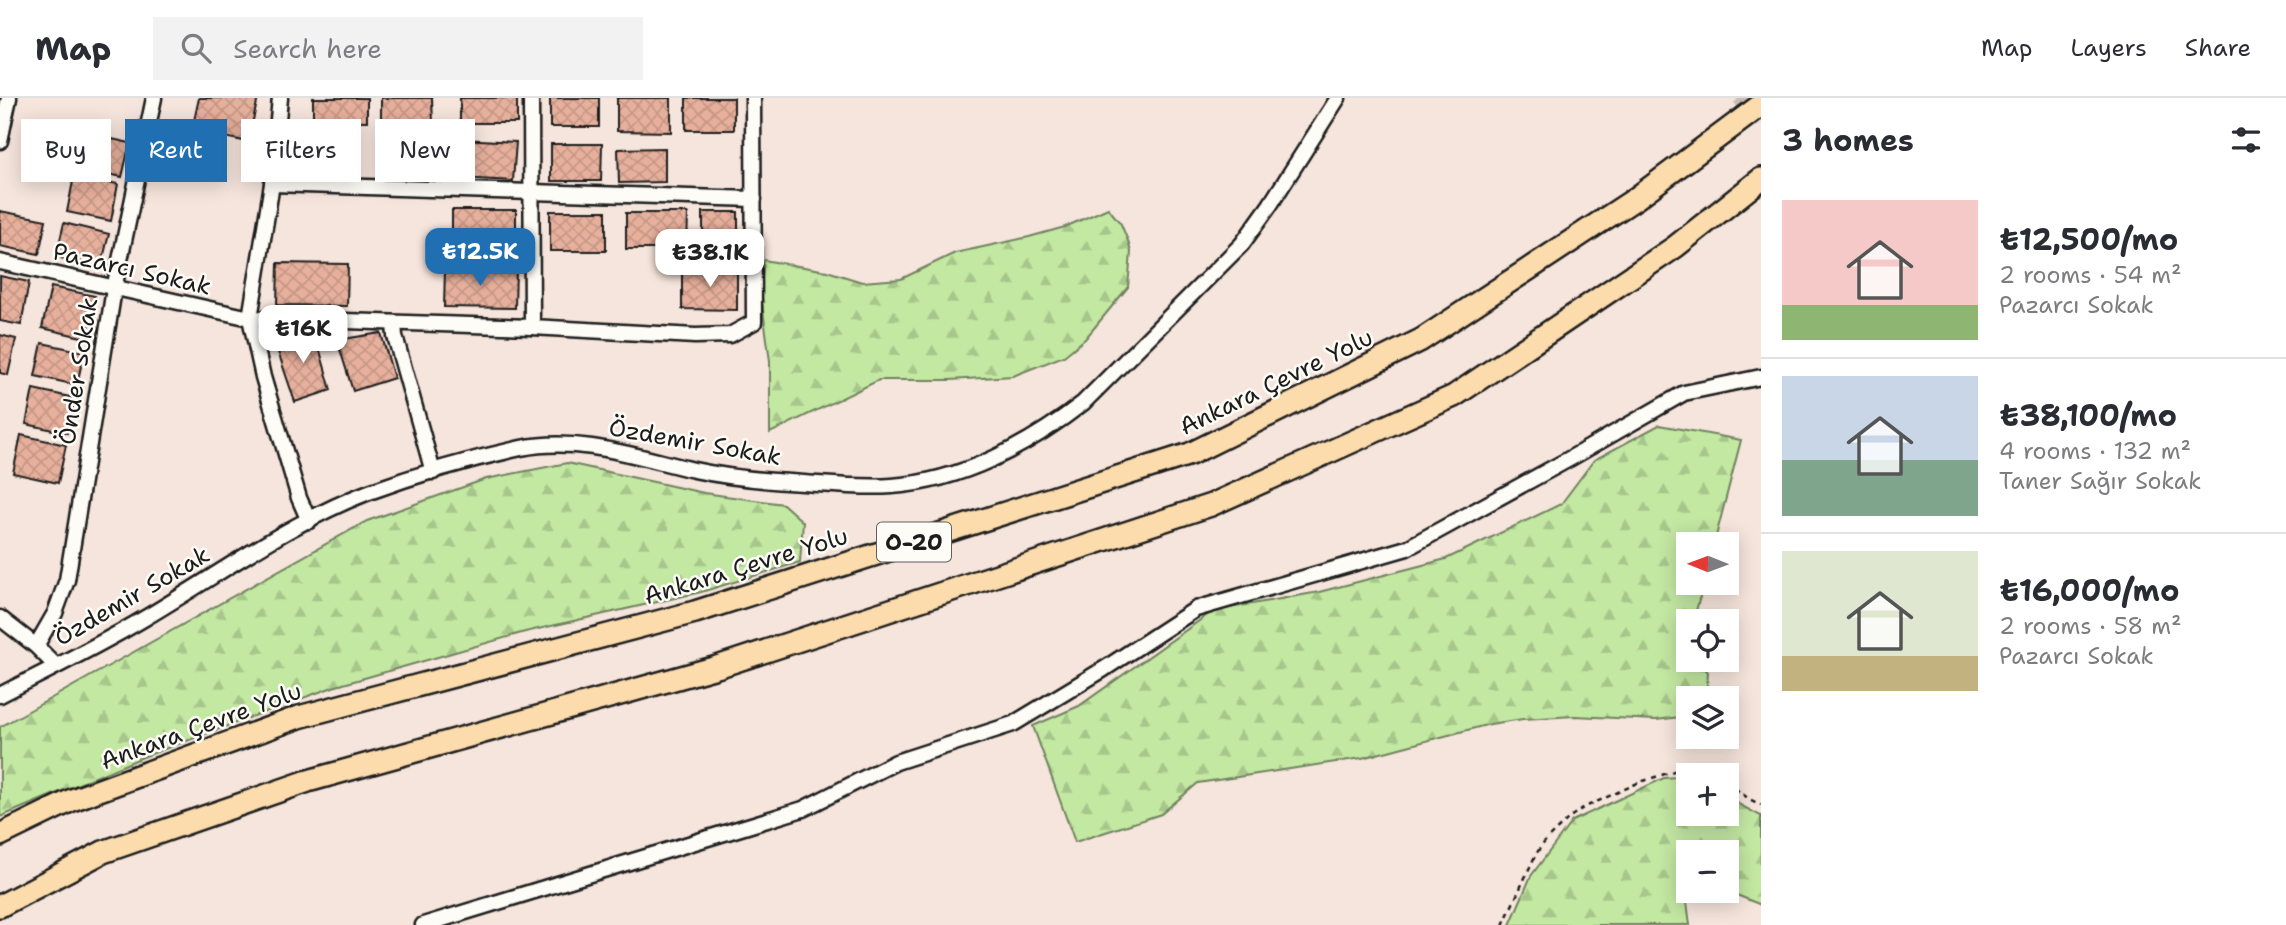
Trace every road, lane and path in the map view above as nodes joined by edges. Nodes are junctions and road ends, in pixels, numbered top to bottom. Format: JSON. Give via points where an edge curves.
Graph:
{"nodes":[{"id":1,"x":9,"y":98,"type":"edge"},
{"id":2,"x":154,"y":98,"type":"edge"},
{"id":3,"x":280,"y":98,"type":"edge"},
{"id":4,"x":531,"y":98,"type":"edge"},
{"id":5,"x":753,"y":98,"type":"edge"},
{"id":6,"x":1338,"y":98,"type":"edge"},
{"id":7,"x":1761,"y":105,"type":"edge"},
{"id":8,"x":0,"y":141,"type":"edge"},
{"id":9,"x":1761,"y":179,"type":"edge"},
{"id":10,"x":272,"y":184,"type":"junction"},
{"id":11,"x":531,"y":192,"type":"junction"},
{"id":12,"x":754,"y":199,"type":"junction"},
{"id":13,"x":0,"y":262,"type":"edge"},
{"id":14,"x":114,"y":289,"type":"junction"},
{"id":15,"x":250,"y":318,"type":"junction"},
{"id":16,"x":394,"y":324,"type":"junction"},
{"id":17,"x":532,"y":327,"type":"junction"},
{"id":18,"x":1761,"y":377,"type":"edge"},
{"id":19,"x":433,"y":472,"type":"junction"},
{"id":20,"x":309,"y":521,"type":"junction"},
{"id":21,"x":0,"y":618,"type":"edge"},
{"id":22,"x":36,"y":646,"type":"junction"},
{"id":23,"x":56,"y":666,"type":"junction"},
{"id":24,"x":0,"y":695,"type":"edge"},
{"id":25,"x":1676,"y":770,"type":"edge"},
{"id":26,"x":1739,"y":791,"type":"edge"},
{"id":27,"x":1761,"y":805,"type":"edge"},
{"id":28,"x":0,"y":835,"type":"edge"},
{"id":29,"x":0,"y":906,"type":"edge"},
{"id":30,"x":423,"y":925,"type":"edge"},
{"id":31,"x":1503,"y":925,"type":"edge"}],
"edges":[{"from":1,"to":8,"type":"street"},
{"from":2,"to":14,"type":"street","name":"Önder Sokak"},
{"from":3,"to":10,"type":"street"},
{"from":4,"to":11,"type":"street"},
{"from":5,"to":12,"type":"street"},
{"from":6,"to":19,"type":"street","name":"Özdemir Sokak","via":[[1258,223],[1218,270],[1083,403],[1038,436],[969,467],[944,477],[893,486],[842,486],[760,481],[567,444],[521,448]]},
{"from":7,"to":28,"type":"highway","name":"Ankara Çevre Yolu","number":"O-20","via":[[1635,199],[1421,340],[1191,454],[695,612],[299,717],[72,800]]},
{"from":9,"to":29,"type":"highway","number":"O-20","via":[[1675,247],[1454,396],[1210,505],[716,667],[307,781],[103,852]]},
{"from":10,"to":11,"type":"street"},
{"from":10,"to":15,"type":"street"},
{"from":11,"to":12,"type":"street"},
{"from":11,"to":17,"type":"street"},
{"from":12,"to":17,"type":"street","name":"Pazarcı Sokak","via":[[754,323],[721,336]]},
{"from":13,"to":14,"type":"street","name":"Pazarcı Sokak"},
{"from":14,"to":15,"type":"street","name":"Pazarcı Sokak"},
{"from":14,"to":22,"type":"street","name":"Önder Sokak","via":[[67,580]]},
{"from":15,"to":16,"type":"street","name":"Pazarcı Sokak"},
{"from":15,"to":20,"type":"street","via":[[263,377]]},
{"from":16,"to":17,"type":"street","name":"Pazarcı Sokak"},
{"from":16,"to":19,"type":"street"},
{"from":18,"to":30,"type":"street","via":[[1684,393],[1406,548],[1196,609],[1013,724],[896,762],[803,809]]},
{"from":19,"to":20,"type":"street","name":"Özdemir Sokak","via":[[369,492]]},
{"from":20,"to":23,"type":"street","name":"Özdemir Sokak"},
{"from":21,"to":22,"type":"street"},
{"from":22,"to":23,"type":"street"},
{"from":23,"to":24,"type":"street","name":"Özdemir Sokak"},
{"from":25,"to":31,"type":"path","via":[[1640,782],[1570,817],[1536,854]]},
{"from":26,"to":27,"type":"path"}]}
